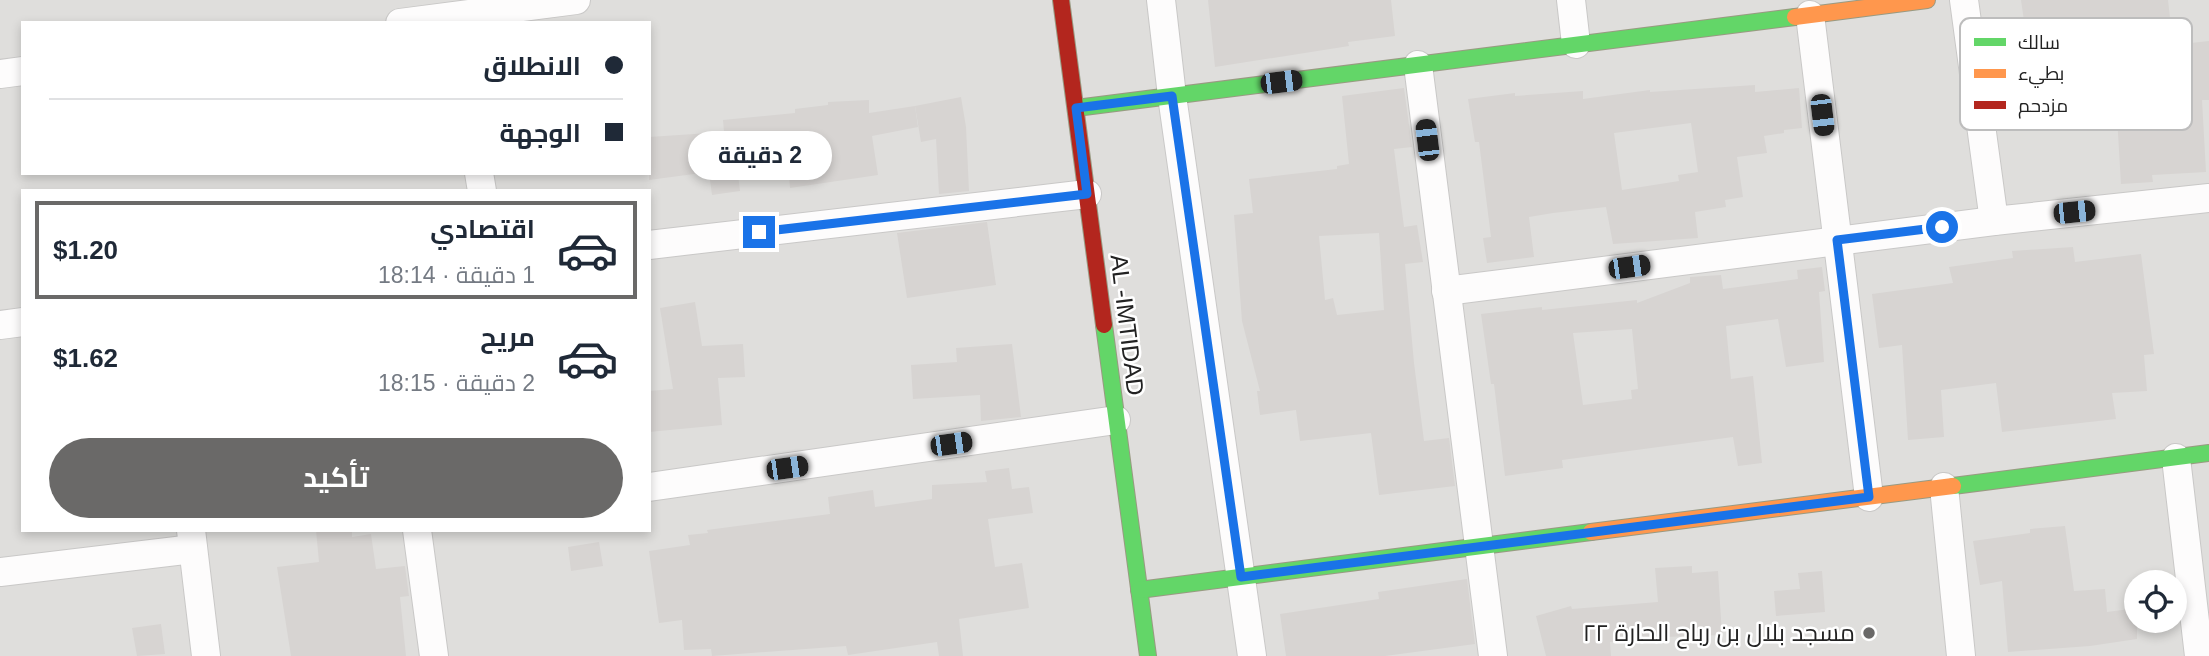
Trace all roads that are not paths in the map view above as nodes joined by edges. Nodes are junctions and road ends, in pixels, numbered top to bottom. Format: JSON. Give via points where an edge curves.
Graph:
{"nodes":[{"id":1,"x":576,"y":0,"type":"edge"},
{"id":2,"x":1061,"y":0,"type":"edge"},
{"id":3,"x":1161,"y":0,"type":"edge"},
{"id":4,"x":1571,"y":0,"type":"edge"},
{"id":5,"x":1927,"y":0,"type":"edge"},
{"id":6,"x":1964,"y":0,"type":"edge"},
{"id":7,"x":458,"y":13,"type":"edge"},
{"id":8,"x":1810,"y":15,"type":"junction"},
{"id":9,"x":1966,"y":18,"type":"edge"},
{"id":10,"x":412,"y":21,"type":"edge"},
{"id":11,"x":1576,"y":44,"type":"junction"},
{"id":12,"x":1418,"y":65,"type":"junction"},
{"id":13,"x":21,"y":71,"type":"edge"},
{"id":14,"x":0,"y":74,"type":"edge"},
{"id":15,"x":1172,"y":96,"type":"junction"},
{"id":16,"x":1076,"y":108,"type":"junction"},
{"id":17,"x":1982,"y":130,"type":"edge"},
{"id":18,"x":1087,"y":194,"type":"junction"},
{"id":19,"x":2209,"y":198,"type":"edge"},
{"id":20,"x":1994,"y":221,"type":"junction"},
{"id":21,"x":1837,"y":240,"type":"junction"},
{"id":22,"x":651,"y":245,"type":"edge"},
{"id":23,"x":1446,"y":291,"type":"junction"},
{"id":24,"x":21,"y":322,"type":"edge"},
{"id":25,"x":0,"y":325,"type":"edge"},
{"id":26,"x":1116,"y":420,"type":"junction"},
{"id":27,"x":2209,"y":453,"type":"edge"},
{"id":28,"x":2176,"y":458,"type":"junction"},
{"id":29,"x":651,"y":487,"type":"edge"},
{"id":30,"x":1944,"y":487,"type":"junction"},
{"id":31,"x":1869,"y":497,"type":"junction"},
{"id":32,"x":417,"y":532,"type":"edge"},
{"id":33,"x":192,"y":540,"type":"edge"},
{"id":34,"x":1479,"y":547,"type":"junction"},
{"id":35,"x":0,"y":572,"type":"edge"},
{"id":36,"x":1241,"y":577,"type":"junction"},
{"id":37,"x":1139,"y":590,"type":"junction"},
{"id":38,"x":206,"y":656,"type":"edge"},
{"id":39,"x":434,"y":656,"type":"edge"},
{"id":40,"x":1147,"y":656,"type":"edge"},
{"id":41,"x":1252,"y":656,"type":"edge"},
{"id":42,"x":1493,"y":656,"type":"edge"},
{"id":43,"x":1961,"y":656,"type":"edge"},
{"id":44,"x":2199,"y":656,"type":"edge"}],
"edges":[{"from":1,"to":7,"type":"street"},
{"from":2,"to":16,"type":"street","name":"AL -IMTIDAD"},
{"from":3,"to":15,"type":"street"},
{"from":4,"to":11,"type":"street"},
{"from":5,"to":8,"type":"street"},
{"from":6,"to":9,"type":"street"},
{"from":7,"to":10,"type":"street"},
{"from":8,"to":11,"type":"street"},
{"from":8,"to":21,"type":"street"},
{"from":11,"to":12,"type":"street"},
{"from":12,"to":15,"type":"street"},
{"from":12,"to":23,"type":"street"},
{"from":13,"to":14,"type":"street"},
{"from":15,"to":16,"type":"street"},
{"from":15,"to":36,"type":"street"},
{"from":16,"to":18,"type":"street","name":"AL -IMTIDAD"},
{"from":17,"to":20,"type":"street"},
{"from":18,"to":22,"type":"street"},
{"from":18,"to":26,"type":"street","name":"AL -IMTIDAD"},
{"from":19,"to":20,"type":"street"},
{"from":20,"to":21,"type":"street"},
{"from":21,"to":23,"type":"street"},
{"from":21,"to":31,"type":"street"},
{"from":23,"to":34,"type":"street"},
{"from":24,"to":25,"type":"street"},
{"from":26,"to":29,"type":"street"},
{"from":26,"to":37,"type":"street","name":"AL -IMTIDAD"},
{"from":27,"to":28,"type":"street"},
{"from":28,"to":30,"type":"street"},
{"from":28,"to":44,"type":"street"},
{"from":30,"to":31,"type":"street"},
{"from":30,"to":43,"type":"street"},
{"from":31,"to":34,"type":"street"},
{"from":32,"to":39,"type":"street"},
{"from":33,"to":35,"type":"street"},
{"from":33,"to":38,"type":"street"},
{"from":34,"to":36,"type":"street"},
{"from":34,"to":42,"type":"street"},
{"from":36,"to":37,"type":"street"},
{"from":36,"to":41,"type":"street"},
{"from":37,"to":40,"type":"street","name":"AL -IMTIDAD"}]}
